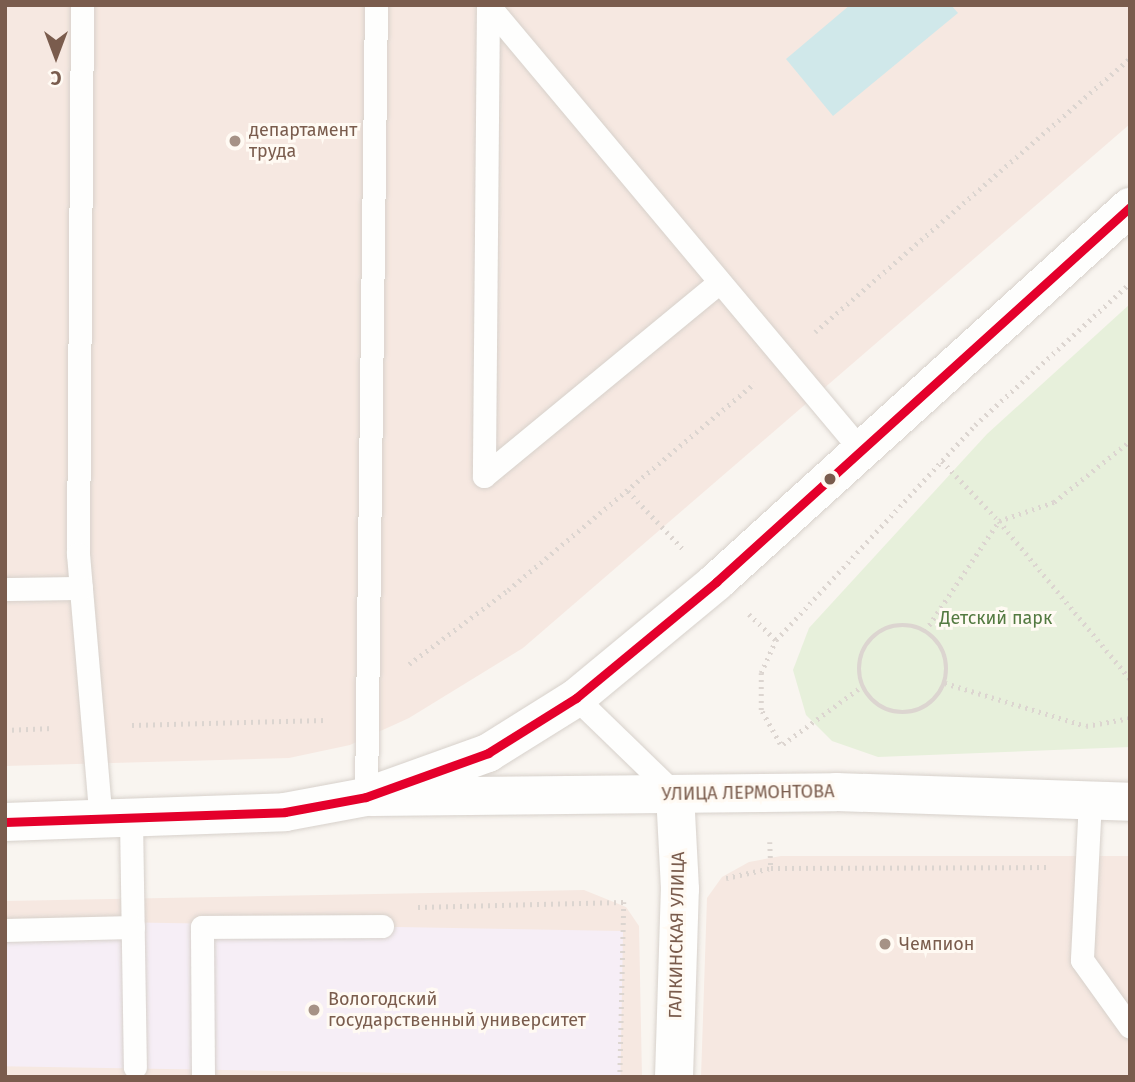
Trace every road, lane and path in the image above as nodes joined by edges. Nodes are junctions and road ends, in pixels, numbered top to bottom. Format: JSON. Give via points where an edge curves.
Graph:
{"nodes":[{"id":1,"x":82,"y":5,"type":"edge"},
{"id":2,"x":376,"y":5,"type":"edge"},
{"id":3,"x":488,"y":5,"type":"edge"},
{"id":4,"x":1130,"y":58,"type":"edge"},
{"id":5,"x":1130,"y":208,"type":"edge"},
{"id":6,"x":718,"y":283,"type":"junction"},
{"id":7,"x":1130,"y":283,"type":"edge"},
{"id":8,"x":783,"y":360,"type":"junction"},
{"id":9,"x":1130,"y":441,"type":"edge"},
{"id":10,"x":861,"y":450,"type":"junction"},
{"id":11,"x":942,"y":461,"type":"junction"},
{"id":12,"x":999,"y":521,"type":"junction"},
{"id":13,"x":80,"y":588,"type":"junction"},
{"id":14,"x":5,"y":589,"type":"edge"},
{"id":15,"x":925,"y":631,"type":"junction"},
{"id":16,"x":1130,"y":678,"type":"edge"},
{"id":17,"x":945,"y":683,"type":"junction"},
{"id":18,"x":366,"y":697,"type":"junction"},
{"id":19,"x":576,"y":698,"type":"junction"},
{"id":20,"x":1130,"y":718,"type":"edge"},
{"id":21,"x":89,"y":727,"type":"junction"},
{"id":22,"x":5,"y":730,"type":"edge"},
{"id":23,"x":768,"y":792,"type":"junction"},
{"id":24,"x":675,"y":794,"type":"junction"},
{"id":25,"x":366,"y":797,"type":"junction"},
{"id":26,"x":1090,"y":800,"type":"junction"},
{"id":27,"x":1130,"y":802,"type":"edge"},
{"id":28,"x":116,"y":820,"type":"junction"},
{"id":29,"x":5,"y":822,"type":"edge"},
{"id":30,"x":1086,"y":867,"type":"junction"},
{"id":31,"x":771,"y":868,"type":"junction"},
{"id":32,"x":680,"y":889,"type":"junction"},
{"id":33,"x":624,"y":902,"type":"dead end"},
{"id":34,"x":382,"y":926,"type":"dead end"},
{"id":35,"x":133,"y":927,"type":"junction"},
{"id":36,"x":5,"y":930,"type":"edge"},
{"id":37,"x":1130,"y":1027,"type":"edge"},
{"id":38,"x":135,"y":1068,"type":"dead end"},
{"id":39,"x":203,"y":1077,"type":"edge"},
{"id":40,"x":674,"y":1077,"type":"edge"}],
"edges":[{"from":1,"to":13,"type":"lane"},
{"from":2,"to":18,"type":"lane"},
{"from":3,"to":6,"type":"lane"},
{"from":3,"to":6,"type":"lane","via":[[484,475]]},
{"from":4,"to":8,"type":"path"},
{"from":5,"to":10,"type":"street"},
{"from":6,"to":8,"type":"lane"},
{"from":7,"to":11,"type":"path"},
{"from":8,"to":10,"type":"lane"},
{"from":8,"to":18,"type":"path","via":[[508,590]]},
{"from":9,"to":12,"type":"path","via":[[1054,502]]},
{"from":10,"to":19,"type":"street","via":[[716,582]]},
{"from":11,"to":12,"type":"path"},
{"from":11,"to":23,"type":"path","via":[[776,640],[761,673],[761,710],[781,745]]},
{"from":12,"to":15,"type":"path"},
{"from":12,"to":16,"type":"path"},
{"from":13,"to":14,"type":"lane"},
{"from":13,"to":21,"type":"lane"},
{"from":15,"to":17,"type":"path","via":[[940,644],[947,663]]},
{"from":15,"to":17,"type":"path","via":[[898,625],[873,636],[859,660],[861,687],[878,708],[905,714],[930,705]]},
{"from":17,"to":20,"type":"path","via":[[1086,726]]},
{"from":18,"to":21,"type":"path","via":[[326,720]]},
{"from":18,"to":25,"type":"lane"},
{"from":19,"to":24,"type":"lane"},
{"from":19,"to":25,"type":"street","via":[[488,753]]},
{"from":21,"to":22,"type":"path"},
{"from":21,"to":28,"type":"lane"},
{"from":23,"to":24,"type":"street","name":"УЛИЦА ЛЕРМОНТОВА"},
{"from":23,"to":26,"type":"street","name":"УЛИЦА ЛЕРМОНТОВА"},
{"from":23,"to":31,"type":"path"},
{"from":24,"to":25,"type":"street","name":"УЛИЦА ЛЕРМОНТОВА"},
{"from":24,"to":32,"type":"street","name":"ГАЛКИНСКАЯ УЛИЦА"},
{"from":25,"to":28,"type":"street","via":[[285,812]]},
{"from":26,"to":27,"type":"street","name":"УЛИЦА ЛЕРМОНТОВА"},
{"from":26,"to":30,"type":"lane"},
{"from":28,"to":29,"type":"street"},
{"from":28,"to":35,"type":"lane"},
{"from":30,"to":31,"type":"path"},
{"from":30,"to":37,"type":"lane","via":[[1082,960]]},
{"from":31,"to":32,"type":"path"},
{"from":32,"to":33,"type":"path"},
{"from":32,"to":40,"type":"street","name":"ГАЛКИНСКАЯ УЛИЦА"},
{"from":34,"to":39,"type":"lane","via":[[202,927]]},
{"from":35,"to":36,"type":"lane"},
{"from":35,"to":38,"type":"lane"}]}
